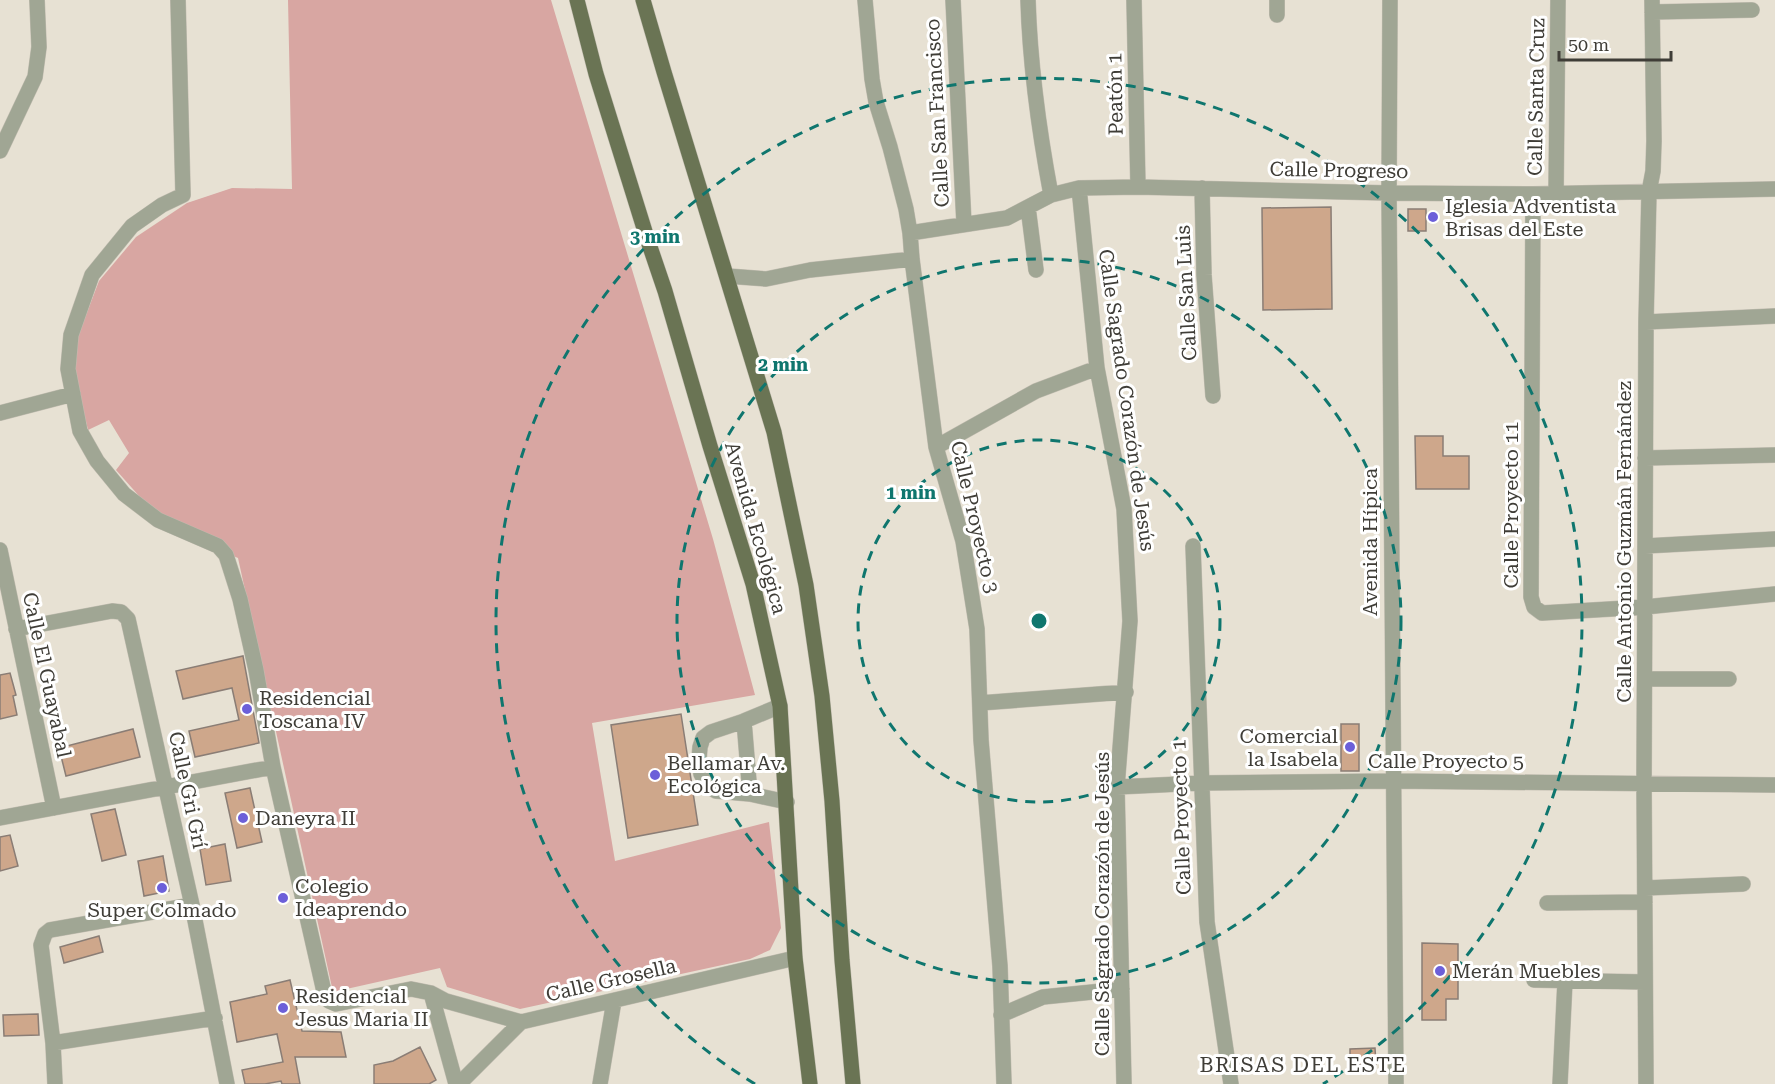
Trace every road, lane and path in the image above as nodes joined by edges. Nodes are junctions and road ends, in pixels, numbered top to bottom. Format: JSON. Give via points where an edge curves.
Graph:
{"nodes":[{"id":1,"x":37,"y":0,"type":"edge"},
{"id":2,"x":178,"y":0,"type":"edge"},
{"id":3,"x":577,"y":0,"type":"edge"},
{"id":4,"x":643,"y":0,"type":"edge"},
{"id":5,"x":865,"y":0,"type":"edge"},
{"id":6,"x":953,"y":0,"type":"edge"},
{"id":7,"x":1028,"y":0,"type":"edge"},
{"id":8,"x":1134,"y":0,"type":"edge"},
{"id":9,"x":1390,"y":0,"type":"edge"},
{"id":10,"x":1558,"y":0,"type":"edge"},
{"id":11,"x":1652,"y":6,"type":"edge"},
{"id":12,"x":1752,"y":10,"type":"dead end"},
{"id":13,"x":0,"y":151,"type":"edge"},
{"id":14,"x":1138,"y":187,"type":"junction"},
{"id":15,"x":1079,"y":188,"type":"junction"},
{"id":16,"x":1202,"y":188,"type":"junction"},
{"id":17,"x":1649,"y":192,"type":"junction"},
{"id":18,"x":1389,"y":193,"type":"junction"},
{"id":19,"x":1775,"y":193,"type":"edge"},
{"id":20,"x":1533,"y":194,"type":"junction"},
{"id":21,"x":1556,"y":194,"type":"junction"},
{"id":22,"x":1051,"y":195,"type":"junction"},
{"id":23,"x":1028,"y":207,"type":"junction"},
{"id":24,"x":964,"y":224,"type":"junction"},
{"id":25,"x":910,"y":233,"type":"junction"},
{"id":26,"x":912,"y":259,"type":"junction"},
{"id":27,"x":1036,"y":270,"type":"dead end"},
{"id":28,"x":727,"y":276,"type":"junction"},
{"id":29,"x":1775,"y":316,"type":"edge"},
{"id":30,"x":1646,"y":322,"type":"junction"},
{"id":31,"x":1097,"y":368,"type":"junction"},
{"id":32,"x":73,"y":394,"type":"junction"},
{"id":33,"x":1213,"y":396,"type":"dead end"},
{"id":34,"x":0,"y":413,"type":"edge"},
{"id":35,"x":936,"y":447,"type":"junction"},
{"id":36,"x":1775,"y":455,"type":"edge"},
{"id":37,"x":1645,"y":458,"type":"junction"},
{"id":38,"x":1775,"y":539,"type":"edge"},
{"id":39,"x":1193,"y":546,"type":"dead end"},
{"id":40,"x":1645,"y":546,"type":"junction"},
{"id":41,"x":0,"y":550,"type":"edge"},
{"id":42,"x":1775,"y":594,"type":"edge"},
{"id":43,"x":1645,"y":608,"type":"junction"},
{"id":44,"x":16,"y":629,"type":"junction"},
{"id":45,"x":1645,"y":679,"type":"junction"},
{"id":46,"x":1729,"y":679,"type":"dead end"},
{"id":47,"x":1126,"y":693,"type":"junction"},
{"id":48,"x":980,"y":703,"type":"junction"},
{"id":49,"x":780,"y":706,"type":"junction"},
{"id":50,"x":744,"y":721,"type":"junction"},
{"id":51,"x":273,"y":767,"type":"junction"},
{"id":52,"x":1393,"y":782,"type":"junction"},
{"id":53,"x":1201,"y":783,"type":"junction"},
{"id":54,"x":1644,"y":783,"type":"junction"},
{"id":55,"x":1775,"y":785,"type":"edge"},
{"id":56,"x":1117,"y":787,"type":"junction"},
{"id":57,"x":166,"y":788,"type":"junction"},
{"id":58,"x":750,"y":794,"type":"junction"},
{"id":59,"x":787,"y":802,"type":"junction"},
{"id":60,"x":54,"y":808,"type":"junction"},
{"id":61,"x":0,"y":818,"type":"edge"},
{"id":62,"x":1743,"y":884,"type":"dead end"},
{"id":63,"x":1645,"y":895,"type":"junction"},
{"id":64,"x":1547,"y":903,"type":"dead end"},
{"id":65,"x":192,"y":905,"type":"junction"},
{"id":66,"x":795,"y":958,"type":"junction"},
{"id":67,"x":1534,"y":980,"type":"dead end"},
{"id":68,"x":1564,"y":981,"type":"junction"},
{"id":69,"x":1645,"y":982,"type":"junction"},
{"id":70,"x":1122,"y":989,"type":"junction"},
{"id":71,"x":431,"y":993,"type":"junction"},
{"id":72,"x":614,"y":1001,"type":"junction"},
{"id":73,"x":1001,"y":1015,"type":"junction"},
{"id":74,"x":215,"y":1018,"type":"junction"},
{"id":75,"x":521,"y":1022,"type":"junction"},
{"id":76,"x":53,"y":1044,"type":"junction"},
{"id":77,"x":55,"y":1084,"type":"edge"},
{"id":78,"x":227,"y":1084,"type":"edge"},
{"id":79,"x":458,"y":1084,"type":"edge"},
{"id":80,"x":600,"y":1084,"type":"edge"},
{"id":81,"x":810,"y":1084,"type":"edge"},
{"id":82,"x":853,"y":1084,"type":"edge"},
{"id":83,"x":1004,"y":1084,"type":"edge"},
{"id":84,"x":1124,"y":1084,"type":"edge"},
{"id":85,"x":1231,"y":1084,"type":"edge"},
{"id":86,"x":1396,"y":1084,"type":"edge"},
{"id":87,"x":1560,"y":1084,"type":"edge"},
{"id":88,"x":1646,"y":1084,"type":"edge"}],
"edges":[{"from":1,"to":13,"type":"street","via":[[39,47],[35,77]]},
{"from":2,"to":32,"type":"street","via":[[183,195],[132,226],[92,275],[71,335],[68,369]]},
{"from":3,"to":49,"type":"main road","name":"Avenida Ecológica","via":[[599,85],[753,584]]},
{"from":4,"to":28,"type":"main road"},
{"from":5,"to":25,"type":"street","name":"Calle Proyecto 3","via":[[874,91]]},
{"from":6,"to":24,"type":"street","name":"Calle San Francisco"},
{"from":7,"to":22,"type":"street","via":[[1029,39]]},
{"from":8,"to":14,"type":"street","name":"Peatón 1"},
{"from":9,"to":18,"type":"street","name":"Avenida Hípica"},
{"from":10,"to":21,"type":"street","name":"Calle Santa Cruz"},
{"from":11,"to":12,"type":"street"},
{"from":11,"to":17,"type":"street","name":"Calle Antonio Guzmán Fernández","via":[[1654,141]]},
{"from":14,"to":15,"type":"street","name":"Calle Progreso"},
{"from":14,"to":16,"type":"street","name":"Calle Progreso"},
{"from":15,"to":22,"type":"street","name":"Calle Progreso"},
{"from":15,"to":31,"type":"street","name":"Calle Sagrado Corazón de Jesús"},
{"from":16,"to":18,"type":"street","name":"Calle Progreso"},
{"from":16,"to":33,"type":"street","name":"Calle San Luis"},
{"from":17,"to":19,"type":"street","name":"Calle Progreso"},
{"from":17,"to":21,"type":"street","name":"Calle Progreso"},
{"from":17,"to":30,"type":"street","name":"Calle Antonio Guzmán Fernández"},
{"from":18,"to":20,"type":"street","name":"Calle Progreso"},
{"from":18,"to":52,"type":"street","name":"Avenida Hípica"},
{"from":20,"to":21,"type":"street","name":"Calle Progreso"},
{"from":20,"to":43,"type":"street","name":"Calle Proyecto 11","via":[[1531,597],[1534,607],[1542,613]]},
{"from":22,"to":23,"type":"street","name":"Calle Progreso"},
{"from":23,"to":24,"type":"street","name":"Calle Progreso","via":[[1007,218]]},
{"from":23,"to":27,"type":"street"},
{"from":24,"to":25,"type":"street","name":"Calle Progreso"},
{"from":25,"to":26,"type":"street","name":"Calle Proyecto 3"},
{"from":26,"to":28,"type":"street","via":[[766,279]]},
{"from":26,"to":35,"type":"street","name":"Calle Proyecto 3"},
{"from":28,"to":82,"type":"main road","via":[[774,432],[806,585],[832,801]]},
{"from":29,"to":30,"type":"street"},
{"from":30,"to":37,"type":"street","name":"Calle Antonio Guzmán Fernández"},
{"from":31,"to":35,"type":"street","via":[[1036,391]]},
{"from":31,"to":47,"type":"street","name":"Calle Sagrado Corazón de Jesús","via":[[1125,509],[1130,621]]},
{"from":32,"to":34,"type":"street"},
{"from":32,"to":51,"type":"street","via":[[80,431],[96,461],[124,494],[158,520],[218,546],[226,555],[256,670]]},
{"from":35,"to":48,"type":"street","name":"Calle Proyecto 3","via":[[963,541],[977,629]]},
{"from":36,"to":37,"type":"street"},
{"from":37,"to":40,"type":"street","name":"Calle Antonio Guzmán Fernández"},
{"from":38,"to":40,"type":"street"},
{"from":39,"to":53,"type":"street","name":"Calle Proyecto 1"},
{"from":40,"to":43,"type":"street","name":"Calle Antonio Guzmán Fernández"},
{"from":41,"to":44,"type":"street","name":"Calle El Guayabal"},
{"from":42,"to":43,"type":"street","name":"Calle Proyecto 11"},
{"from":43,"to":45,"type":"street","name":"Calle Antonio Guzmán Fernández"},
{"from":44,"to":57,"type":"street","name":"Calle Gri Grí","via":[[112,611],[121,612],[128,619]]},
{"from":44,"to":60,"type":"street","name":"Calle El Guayabal"},
{"from":45,"to":46,"type":"street"},
{"from":45,"to":54,"type":"street","name":"Calle Antonio Guzmán Fernández"},
{"from":47,"to":48,"type":"street"},
{"from":47,"to":56,"type":"street","name":"Calle Sagrado Corazón de Jesús"},
{"from":48,"to":73,"type":"street","name":"Calle Proyecto 3"},
{"from":49,"to":50,"type":"street"},
{"from":49,"to":59,"type":"main road","name":"Avenida Ecológica"},
{"from":50,"to":58,"type":"street"},
{"from":50,"to":58,"type":"street","via":[[703,738],[699,759],[707,785],[716,791]]},
{"from":51,"to":57,"type":"street"},
{"from":51,"to":71,"type":"street","via":[[325,996],[336,1004],[411,989]]},
{"from":52,"to":53,"type":"street","name":"Calle Proyecto 5"},
{"from":52,"to":54,"type":"street","name":"Calle Proyecto 5"},
{"from":52,"to":86,"type":"street","name":"Avenida Hípica"},
{"from":53,"to":56,"type":"street","name":"Calle Proyecto 5"},
{"from":53,"to":85,"type":"street","name":"Calle Proyecto 1","via":[[1207,922]]},
{"from":54,"to":55,"type":"street","name":"Calle Proyecto 5"},
{"from":54,"to":63,"type":"street","name":"Calle Antonio Guzmán Fernández"},
{"from":56,"to":70,"type":"street","name":"Calle Sagrado Corazón de Jesús"},
{"from":57,"to":60,"type":"street"},
{"from":57,"to":65,"type":"street","name":"Calle Gri Grí"},
{"from":58,"to":59,"type":"street"},
{"from":59,"to":66,"type":"main road","name":"Avenida Ecológica"},
{"from":60,"to":61,"type":"street"},
{"from":62,"to":63,"type":"street"},
{"from":63,"to":64,"type":"street"},
{"from":63,"to":69,"type":"street","name":"Calle Antonio Guzmán Fernández"},
{"from":65,"to":74,"type":"street","name":"Calle Gri Grí"},
{"from":65,"to":76,"type":"street","via":[[45,934],[41,945]]},
{"from":66,"to":72,"type":"street","name":"Calle Grosella"},
{"from":66,"to":81,"type":"main road","name":"Avenida Ecológica"},
{"from":67,"to":68,"type":"street"},
{"from":68,"to":69,"type":"street"},
{"from":68,"to":87,"type":"street"},
{"from":69,"to":88,"type":"street","name":"Calle Antonio Guzmán Fernández"},
{"from":70,"to":73,"type":"street","via":[[1043,998]]},
{"from":70,"to":84,"type":"street","name":"Calle Sagrado Corazón de Jesús"},
{"from":71,"to":75,"type":"street","via":[[446,1001]]},
{"from":71,"to":79,"type":"street"},
{"from":72,"to":75,"type":"street","name":"Calle Grosella"},
{"from":72,"to":80,"type":"street"},
{"from":73,"to":83,"type":"street","name":"Calle Proyecto 3"},
{"from":74,"to":76,"type":"street"},
{"from":74,"to":78,"type":"street","name":"Calle Gri Grí"},
{"from":75,"to":79,"type":"street"},
{"from":76,"to":77,"type":"street"}]}
